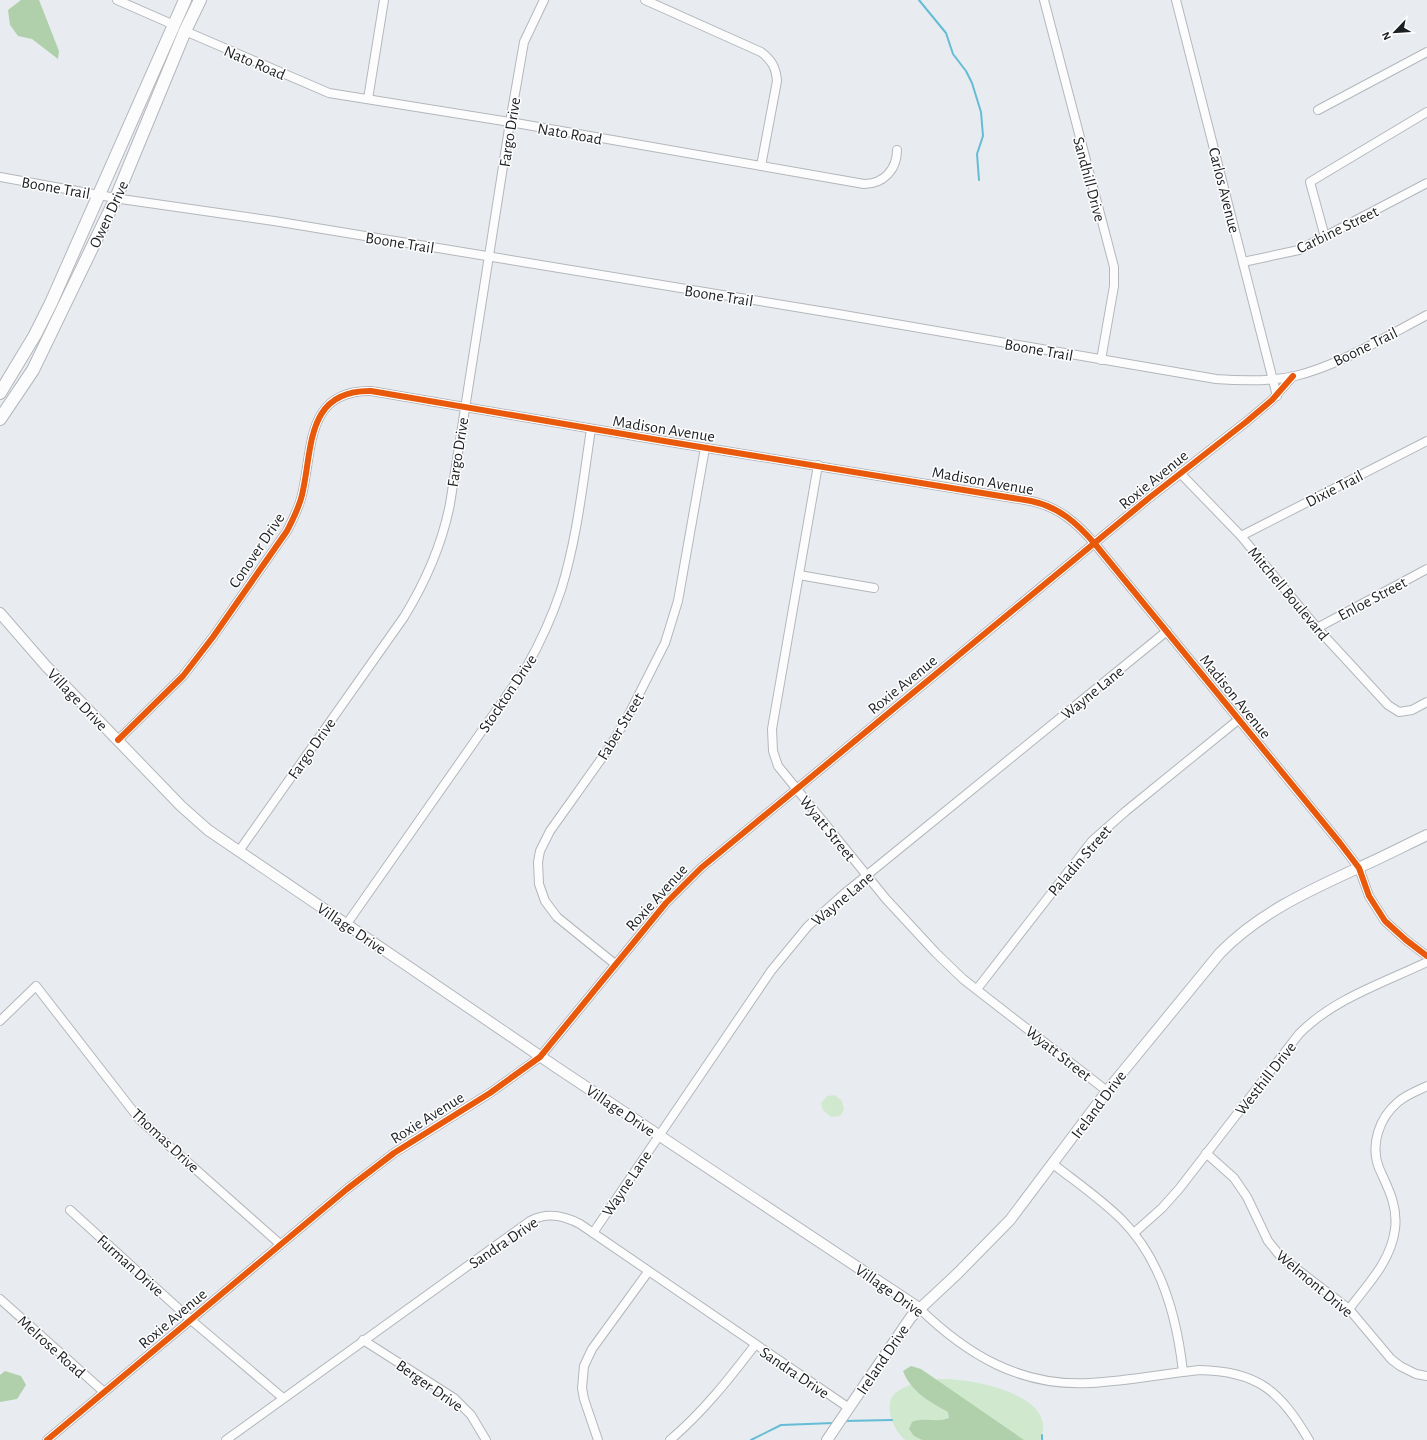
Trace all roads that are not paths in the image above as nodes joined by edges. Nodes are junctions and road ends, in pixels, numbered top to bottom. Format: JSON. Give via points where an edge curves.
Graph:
{"nodes":[{"id":1,"x":117,"y":0,"type":"edge"},
{"id":2,"x":185,"y":0,"type":"edge"},
{"id":3,"x":200,"y":0,"type":"edge"},
{"id":4,"x":384,"y":0,"type":"edge"},
{"id":5,"x":544,"y":0,"type":"edge"},
{"id":6,"x":645,"y":0,"type":"edge"},
{"id":7,"x":1044,"y":0,"type":"edge"},
{"id":8,"x":1176,"y":0,"type":"edge"},
{"id":9,"x":179,"y":28,"type":"junction"},
{"id":10,"x":1427,"y":52,"type":"edge"},
{"id":11,"x":368,"y":99,"type":"junction"},
{"id":12,"x":1318,"y":110,"type":"dead end"},
{"id":13,"x":1427,"y":112,"type":"edge"},
{"id":14,"x":510,"y":122,"type":"junction"},
{"id":15,"x":897,"y":150,"type":"dead end"},
{"id":16,"x":761,"y":166,"type":"junction"},
{"id":17,"x":0,"y":177,"type":"edge"},
{"id":18,"x":1427,"y":183,"type":"edge"},
{"id":19,"x":100,"y":195,"type":"junction"},
{"id":20,"x":116,"y":198,"type":"junction"},
{"id":21,"x":1325,"y":237,"type":"junction"},
{"id":22,"x":490,"y":257,"type":"junction"},
{"id":23,"x":1243,"y":262,"type":"junction"},
{"id":24,"x":1427,"y":315,"type":"edge"},
{"id":25,"x":1101,"y":360,"type":"junction"},
{"id":26,"x":1293,"y":376,"type":"junction"},
{"id":27,"x":1273,"y":379,"type":"junction"},
{"id":28,"x":0,"y":393,"type":"edge"},
{"id":29,"x":1277,"y":396,"type":"junction"},
{"id":30,"x":465,"y":407,"type":"junction"},
{"id":31,"x":0,"y":419,"type":"edge"},
{"id":32,"x":591,"y":429,"type":"junction"},
{"id":33,"x":1427,"y":440,"type":"edge"},
{"id":34,"x":705,"y":448,"type":"junction"},
{"id":35,"x":818,"y":465,"type":"junction"},
{"id":36,"x":1180,"y":473,"type":"junction"},
{"id":37,"x":1241,"y":536,"type":"junction"},
{"id":38,"x":1095,"y":544,"type":"junction"},
{"id":39,"x":1427,"y":569,"type":"edge"},
{"id":40,"x":799,"y":575,"type":"junction"},
{"id":41,"x":874,"y":588,"type":"dead end"},
{"id":42,"x":0,"y":613,"type":"edge"},
{"id":43,"x":1317,"y":628,"type":"junction"},
{"id":44,"x":1166,"y":631,"type":"junction"},
{"id":45,"x":1427,"y":702,"type":"edge"},
{"id":46,"x":1238,"y":720,"type":"junction"},
{"id":47,"x":118,"y":740,"type":"junction"},
{"id":48,"x":795,"y":789,"type":"junction"},
{"id":49,"x":1427,"y":835,"type":"edge"},
{"id":50,"x":239,"y":851,"type":"junction"},
{"id":51,"x":1359,"y":868,"type":"junction"},
{"id":52,"x":867,"y":876,"type":"junction"},
{"id":53,"x":346,"y":924,"type":"junction"},
{"id":54,"x":1427,"y":956,"type":"edge"},
{"id":55,"x":1427,"y":962,"type":"edge"},
{"id":56,"x":615,"y":964,"type":"junction"},
{"id":57,"x":976,"y":989,"type":"junction"},
{"id":58,"x":0,"y":1021,"type":"edge"},
{"id":59,"x":540,"y":1057,"type":"junction"},
{"id":60,"x":1427,"y":1086,"type":"edge"},
{"id":61,"x":1107,"y":1091,"type":"junction"},
{"id":62,"x":658,"y":1136,"type":"junction"},
{"id":63,"x":1206,"y":1153,"type":"junction"},
{"id":64,"x":1053,"y":1164,"type":"junction"},
{"id":65,"x":70,"y":1210,"type":"dead end"},
{"id":66,"x":593,"y":1233,"type":"junction"},
{"id":67,"x":1134,"y":1233,"type":"junction"},
{"id":68,"x":280,"y":1244,"type":"junction"},
{"id":69,"x":648,"y":1272,"type":"junction"},
{"id":70,"x":0,"y":1299,"type":"edge"},
{"id":71,"x":919,"y":1308,"type":"junction"},
{"id":72,"x":1348,"y":1309,"type":"junction"},
{"id":73,"x":191,"y":1320,"type":"junction"},
{"id":74,"x":363,"y":1340,"type":"junction"},
{"id":75,"x":755,"y":1345,"type":"junction"},
{"id":76,"x":1183,"y":1372,"type":"junction"},
{"id":77,"x":1427,"y":1376,"type":"edge"},
{"id":78,"x":104,"y":1392,"type":"junction"},
{"id":79,"x":283,"y":1398,"type":"junction"},
{"id":80,"x":849,"y":1408,"type":"junction"},
{"id":81,"x":47,"y":1440,"type":"edge"},
{"id":82,"x":226,"y":1440,"type":"edge"},
{"id":83,"x":486,"y":1440,"type":"edge"},
{"id":84,"x":598,"y":1440,"type":"edge"},
{"id":85,"x":670,"y":1440,"type":"edge"},
{"id":86,"x":827,"y":1440,"type":"edge"},
{"id":87,"x":1309,"y":1440,"type":"edge"}],
"edges":[{"from":1,"to":9,"type":"street","name":"Nato Road"},
{"from":2,"to":9,"type":"highway","name":"Owen Drive"},
{"from":3,"to":9,"type":"highway","name":"Owen Drive"},
{"from":4,"to":11,"type":"street"},
{"from":5,"to":14,"type":"street","name":"Fargo Drive","via":[[524,42]]},
{"from":6,"to":16,"type":"street","via":[[761,52],[772,62],[777,81]]},
{"from":7,"to":25,"type":"street","name":"Sandhill Drive","via":[[1114,267],[1114,286]]},
{"from":8,"to":23,"type":"street","name":"Carlos Avenue"},
{"from":9,"to":11,"type":"street","name":"Nato Road","via":[[329,93]]},
{"from":9,"to":19,"type":"highway","name":"Owen Drive"},
{"from":9,"to":20,"type":"highway","name":"Owen Drive"},
{"from":10,"to":12,"type":"street"},
{"from":11,"to":14,"type":"street","name":"Nato Road"},
{"from":13,"to":21,"type":"street","via":[[1310,182]]},
{"from":14,"to":16,"type":"street","name":"Nato Road"},
{"from":14,"to":22,"type":"street","name":"Fargo Drive"},
{"from":15,"to":16,"type":"street","name":"Nato Road","via":[[896,162],[888,175],[870,184]]},
{"from":17,"to":19,"type":"street","name":"Boone Trail"},
{"from":18,"to":21,"type":"street","name":"Carbine Street"},
{"from":19,"to":20,"type":"street","name":"Boone Trail"},
{"from":19,"to":28,"type":"highway","name":"Owen Drive","via":[[38,329]]},
{"from":20,"to":22,"type":"street","name":"Boone Trail"},
{"from":20,"to":31,"type":"highway","name":"Owen Drive","via":[[33,370]]},
{"from":21,"to":23,"type":"street","name":"Carbine Street","via":[[1299,250]]},
{"from":22,"to":25,"type":"street","name":"Boone Trail"},
{"from":22,"to":30,"type":"street","name":"Fargo Drive"},
{"from":23,"to":27,"type":"street","name":"Carlos Avenue"},
{"from":24,"to":26,"type":"street","name":"Boone Trail","via":[[1323,367]]},
{"from":25,"to":27,"type":"street","name":"Boone Trail","via":[[1216,379]]},
{"from":26,"to":27,"type":"street","name":"Boone Trail"},
{"from":26,"to":29,"type":"street","name":"Roxie Avenue"},
{"from":27,"to":29,"type":"street","name":"Carlos Avenue"},
{"from":29,"to":36,"type":"street","name":"Roxie Avenue"},
{"from":30,"to":32,"type":"street","name":"Madison Avenue"},
{"from":30,"to":47,"type":"street","name":"Conover Drive","via":[[360,391],[342,396],[326,408],[312,433],[302,494],[287,531],[183,676]]},
{"from":30,"to":50,"type":"street","name":"Fargo Drive","via":[[446,522],[424,582],[404,617]]},
{"from":32,"to":34,"type":"street","name":"Madison Avenue"},
{"from":32,"to":53,"type":"street","name":"Stockton Drive","via":[[569,562],[558,598],[539,644],[526,668]]},
{"from":33,"to":37,"type":"street","name":"Dixie Trail"},
{"from":34,"to":35,"type":"street","name":"Madison Avenue"},
{"from":34,"to":56,"type":"street","name":"Faber Street","via":[[678,601],[664,643],[627,718],[547,836],[538,862],[539,884],[550,910]]},
{"from":35,"to":38,"type":"street","name":"Madison Avenue","via":[[1045,504],[1072,520]]},
{"from":35,"to":40,"type":"street","name":"Wyatt Street"},
{"from":36,"to":37,"type":"street","name":"Mitchell Boulevard"},
{"from":36,"to":38,"type":"street","name":"Roxie Avenue"},
{"from":37,"to":43,"type":"street","name":"Mitchell Boulevard"},
{"from":38,"to":44,"type":"street","name":"Madison Avenue"},
{"from":38,"to":48,"type":"street","name":"Roxie Avenue"},
{"from":39,"to":43,"type":"street","name":"Enloe Street"},
{"from":40,"to":41,"type":"street"},
{"from":40,"to":48,"type":"street","name":"Wyatt Street","via":[[772,729],[775,759],[781,772]]},
{"from":42,"to":47,"type":"main road","name":"Village Drive","via":[[46,666]]},
{"from":43,"to":45,"type":"street","name":"Mitchell Boulevard","via":[[1388,705],[1399,712],[1412,710]]},
{"from":44,"to":46,"type":"street","name":"Madison Avenue"},
{"from":44,"to":52,"type":"street","name":"Wayne Lane"},
{"from":46,"to":51,"type":"street","name":"Madison Avenue"},
{"from":46,"to":57,"type":"street","name":"Paladin Street","via":[[1092,841]]},
{"from":47,"to":50,"type":"main road","name":"Village Drive","via":[[196,820]]},
{"from":48,"to":52,"type":"street","name":"Wyatt Street"},
{"from":48,"to":56,"type":"street","name":"Roxie Avenue","via":[[686,882]]},
{"from":49,"to":51,"type":"main road","name":"Ireland Drive"},
{"from":50,"to":53,"type":"main road","name":"Village Drive"},
{"from":51,"to":54,"type":"street","name":"Madison Avenue","via":[[1369,896],[1385,921]]},
{"from":51,"to":61,"type":"main road","name":"Ireland Drive","via":[[1289,901],[1264,915],[1234,938]]},
{"from":52,"to":57,"type":"street","name":"Wyatt Street","via":[[931,948]]},
{"from":52,"to":62,"type":"street","name":"Wayne Lane","via":[[828,908],[788,949]]},
{"from":53,"to":59,"type":"main road","name":"Village Drive"},
{"from":55,"to":63,"type":"street","name":"Westhill Drive","via":[[1333,1006],[1308,1024]]},
{"from":56,"to":59,"type":"street","name":"Roxie Avenue"},
{"from":57,"to":61,"type":"street","name":"Wyatt Street"},
{"from":58,"to":68,"type":"street","name":"Thomas Drive","via":[[36,986],[140,1120]]},
{"from":59,"to":62,"type":"main road","name":"Village Drive"},
{"from":59,"to":68,"type":"street","name":"Roxie Avenue","via":[[490,1093],[394,1153]]},
{"from":60,"to":72,"type":"street","via":[[1398,1102],[1389,1111],[1379,1129],[1376,1140],[1377,1159],[1393,1199],[1396,1228],[1384,1264]]},
{"from":61,"to":64,"type":"main road","name":"Ireland Drive"},
{"from":62,"to":66,"type":"street","name":"Wayne Lane"},
{"from":62,"to":71,"type":"main road","name":"Village Drive"},
{"from":63,"to":67,"type":"street","name":"Westhill Drive","via":[[1162,1208]]},
{"from":63,"to":72,"type":"street","name":"Welmont Drive","via":[[1234,1178],[1247,1197],[1274,1249],[1293,1268]]},
{"from":64,"to":67,"type":"street","via":[[1109,1208]]},
{"from":64,"to":71,"type":"main road","name":"Ireland Drive","via":[[1010,1220]]},
{"from":65,"to":73,"type":"street","name":"Furman Drive"},
{"from":66,"to":69,"type":"street","name":"Sandra Drive"},
{"from":66,"to":74,"type":"street","name":"Sandra Drive","via":[[564,1217],[546,1215],[536,1218]]},
{"from":67,"to":76,"type":"street","via":[[1151,1258],[1169,1301],[1176,1325]]},
{"from":68,"to":73,"type":"street","name":"Roxie Avenue"},
{"from":69,"to":75,"type":"street","name":"Sandra Drive"},
{"from":69,"to":84,"type":"street","via":[[592,1349],[584,1366],[584,1399]]},
{"from":70,"to":78,"type":"street","name":"Melrose Road"},
{"from":71,"to":76,"type":"street","name":"Village Drive","via":[[965,1348],[990,1362],[1028,1376],[1067,1383],[1089,1383]]},
{"from":71,"to":80,"type":"main road","name":"Ireland Drive"},
{"from":72,"to":77,"type":"street","name":"Welmont Drive","via":[[1391,1359],[1408,1371]]},
{"from":73,"to":78,"type":"street","name":"Roxie Avenue"},
{"from":73,"to":79,"type":"street","name":"Furman Drive"},
{"from":74,"to":79,"type":"street","name":"Sandra Drive"},
{"from":74,"to":83,"type":"street","name":"Berger Drive","via":[[454,1398],[471,1414]]},
{"from":75,"to":80,"type":"street","name":"Sandra Drive"},
{"from":75,"to":85,"type":"street","via":[[719,1392]]},
{"from":76,"to":87,"type":"street","name":"Village Drive","via":[[1215,1370],[1253,1380],[1285,1403]]},
{"from":78,"to":81,"type":"street","name":"Roxie Avenue"},
{"from":79,"to":82,"type":"street","name":"Sandra Drive"},
{"from":80,"to":86,"type":"main road","name":"Ireland Drive"}]}
